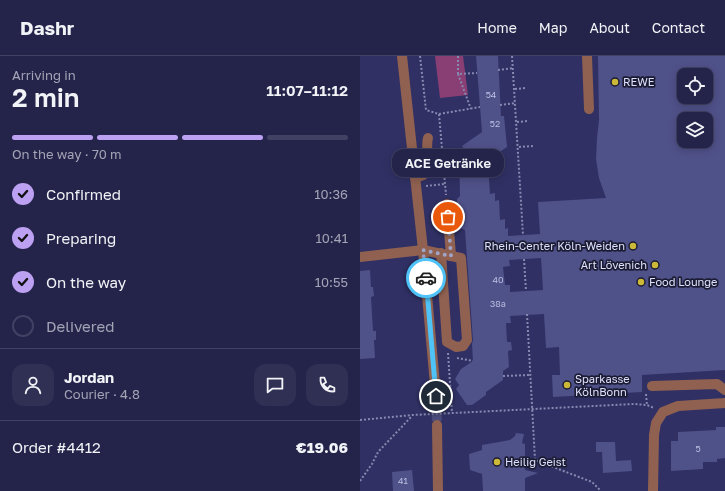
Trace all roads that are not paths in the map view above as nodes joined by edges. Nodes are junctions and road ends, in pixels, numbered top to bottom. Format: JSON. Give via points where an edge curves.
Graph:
{"nodes":[{"id":1,"x":402,"y":56,"type":"edge"},
{"id":2,"x":587,"y":56,"type":"edge"},
{"id":3,"x":589,"y":109,"type":"dead end"},
{"id":4,"x":428,"y":138,"type":"dead end"},
{"id":5,"x":416,"y":183,"type":"junction"},
{"id":6,"x":447,"y":204,"type":"road end"},
{"id":7,"x":423,"y":250,"type":"junction"},
{"id":8,"x":446,"y":255,"type":"junction"},
{"id":9,"x":360,"y":257,"type":"edge"},
{"id":10,"x":652,"y":386,"type":"dead end"},
{"id":11,"x":725,"y":390,"type":"edge"},
{"id":12,"x":436,"y":396,"type":"tunnel mouth"},
{"id":13,"x":725,"y":403,"type":"edge"},
{"id":14,"x":437,"y":425,"type":"tunnel mouth"},
{"id":15,"x":438,"y":491,"type":"edge"},
{"id":16,"x":653,"y":491,"type":"edge"}],
"edges":[{"from":1,"to":5,"type":"street"},
{"from":2,"to":3,"type":"street"},
{"from":4,"to":5,"type":"street","via":[[428,169]]},
{"from":5,"to":7,"type":"street"},
{"from":6,"to":8,"type":"street"},
{"from":7,"to":8,"type":"street"},
{"from":7,"to":9,"type":"street"},
{"from":7,"to":12,"type":"street"},
{"from":8,"to":8,"type":"street","via":[[447,342],[456,347],[463,346],[467,340],[461,258]]},
{"from":10,"to":11,"type":"street","via":[[717,384]]},
{"from":13,"to":16,"type":"street","via":[[678,406],[663,412],[656,423],[654,435]]},
{"from":14,"to":15,"type":"street"}]}
